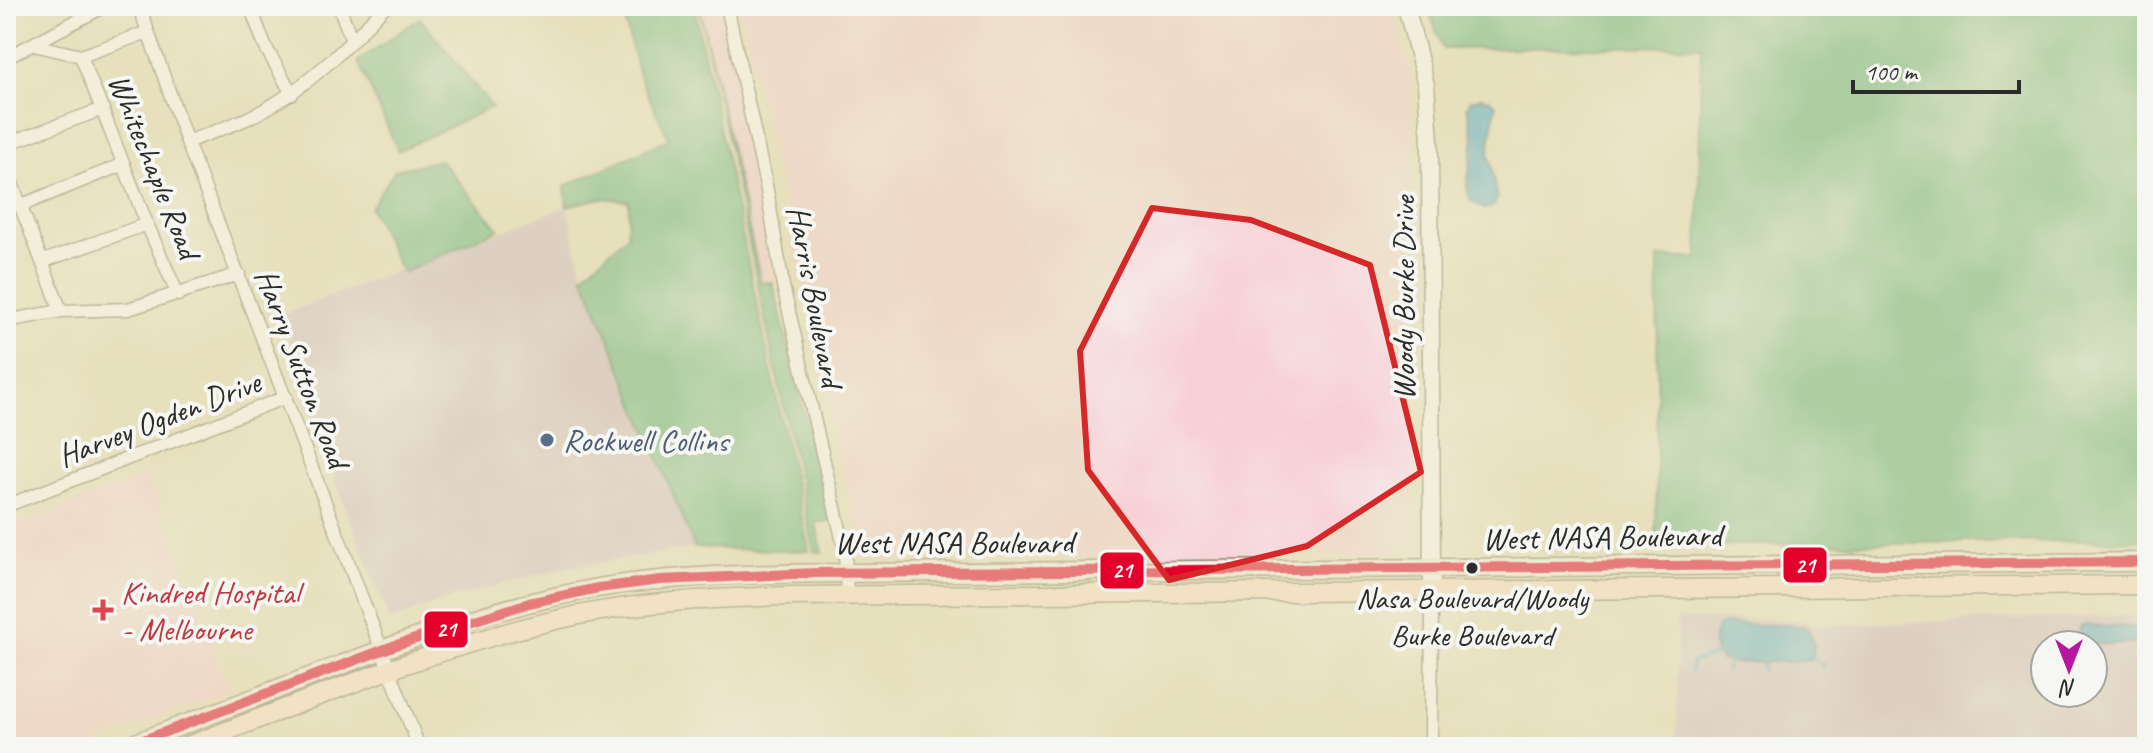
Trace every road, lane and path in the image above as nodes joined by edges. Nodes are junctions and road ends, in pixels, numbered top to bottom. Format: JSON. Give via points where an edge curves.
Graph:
{"nodes":[{"id":1,"x":105,"y":6,"type":"edge"},
{"id":2,"x":139,"y":6,"type":"edge"},
{"id":3,"x":250,"y":6,"type":"edge"},
{"id":4,"x":339,"y":6,"type":"edge"},
{"id":5,"x":385,"y":6,"type":"edge"},
{"id":6,"x":727,"y":6,"type":"edge"},
{"id":7,"x":1406,"y":6,"type":"edge"},
{"id":8,"x":148,"y":32,"type":"junction"},
{"id":9,"x":352,"y":41,"type":"junction"},
{"id":10,"x":34,"y":45,"type":"junction"},
{"id":11,"x":81,"y":56,"type":"junction"},
{"id":12,"x":6,"y":58,"type":"edge"},
{"id":13,"x":292,"y":94,"type":"junction"},
{"id":14,"x":103,"y":109,"type":"junction"},
{"id":15,"x":187,"y":142,"type":"junction"},
{"id":16,"x":6,"y":144,"type":"edge"},
{"id":17,"x":124,"y":164,"type":"junction"},
{"id":18,"x":6,"y":168,"type":"edge"},
{"id":19,"x":22,"y":205,"type":"junction"},
{"id":20,"x":147,"y":224,"type":"junction"},
{"id":21,"x":44,"y":261,"type":"junction"},
{"id":22,"x":239,"y":274,"type":"junction"},
{"id":23,"x":178,"y":295,"type":"junction"},
{"id":24,"x":6,"y":303,"type":"edge"},
{"id":25,"x":61,"y":311,"type":"junction"},
{"id":26,"x":10,"y":320,"type":"edge"},
{"id":27,"x":286,"y":397,"type":"junction"},
{"id":28,"x":6,"y":506,"type":"edge"},
{"id":29,"x":2147,"y":562,"type":"edge"},
{"id":30,"x":1431,"y":568,"type":"junction"},
{"id":31,"x":1028,"y":572,"type":"junction"},
{"id":32,"x":847,"y":573,"type":"junction"},
{"id":33,"x":2147,"y":585,"type":"edge"},
{"id":34,"x":1432,"y":592,"type":"junction"},
{"id":35,"x":1028,"y":595,"type":"junction"},
{"id":36,"x":847,"y":596,"type":"junction"},
{"id":37,"x":381,"y":650,"type":"junction"},
{"id":38,"x":390,"y":671,"type":"junction"},
{"id":39,"x":125,"y":747,"type":"edge"},
{"id":40,"x":185,"y":747,"type":"edge"},
{"id":41,"x":419,"y":747,"type":"edge"},
{"id":42,"x":1431,"y":747,"type":"edge"}],
"edges":[{"from":1,"to":10,"type":"street"},
{"from":2,"to":8,"type":"street","name":"Harry Sutton Road"},
{"from":3,"to":13,"type":"street"},
{"from":4,"to":9,"type":"street"},
{"from":5,"to":9,"type":"street"},
{"from":6,"to":32,"type":"street","name":"Harris Boulevard"},
{"from":7,"to":30,"type":"street","name":"Woody Burke Drive","via":[[1426,85],[1430,141]]},
{"from":8,"to":11,"type":"street"},
{"from":8,"to":15,"type":"street","name":"Harry Sutton Road"},
{"from":9,"to":13,"type":"street"},
{"from":10,"to":11,"type":"street"},
{"from":10,"to":12,"type":"street"},
{"from":11,"to":14,"type":"street","name":"Whitechaple Road"},
{"from":13,"to":15,"type":"street"},
{"from":14,"to":16,"type":"street"},
{"from":14,"to":17,"type":"street","name":"Whitechaple Road"},
{"from":15,"to":22,"type":"street","name":"Harry Sutton Road"},
{"from":17,"to":19,"type":"street"},
{"from":17,"to":20,"type":"street","name":"Whitechaple Road"},
{"from":18,"to":19,"type":"street"},
{"from":19,"to":21,"type":"street"},
{"from":20,"to":21,"type":"street"},
{"from":20,"to":23,"type":"street","name":"Whitechaple Road"},
{"from":21,"to":25,"type":"street"},
{"from":22,"to":23,"type":"street"},
{"from":22,"to":27,"type":"street","name":"Harry Sutton Road"},
{"from":23,"to":25,"type":"street","via":[[128,309]]},
{"from":24,"to":26,"type":"street"},
{"from":25,"to":26,"type":"street"},
{"from":27,"to":28,"type":"street","name":"Harvey Ogden Drive"},
{"from":27,"to":37,"type":"street","name":"Harry Sutton Road"},
{"from":29,"to":30,"type":"main road","name":"West NASA Boulevard"},
{"from":30,"to":31,"type":"main road","name":"West NASA Boulevard"},
{"from":30,"to":34,"type":"street","name":"Woody Burke Drive"},
{"from":31,"to":32,"type":"main road","name":"West NASA Boulevard"},
{"from":31,"to":35,"type":"main road"},
{"from":32,"to":36,"type":"street","name":"Harris Boulevard"},
{"from":32,"to":37,"type":"main road","name":"West NASA Boulevard","via":[[717,575],[618,584],[529,602]]},
{"from":33,"to":34,"type":"main road","name":"West NASA Boulevard"},
{"from":34,"to":35,"type":"main road","name":"West NASA Boulevard"},
{"from":34,"to":42,"type":"street"},
{"from":35,"to":36,"type":"main road","name":"West NASA Boulevard"},
{"from":36,"to":38,"type":"main road","name":"West NASA Boulevard","via":[[700,599],[604,611],[512,631]]},
{"from":37,"to":38,"type":"street","name":"Harry Sutton Road"},
{"from":37,"to":39,"type":"main road","name":"West NASA Boulevard"},
{"from":38,"to":40,"type":"main road","name":"West NASA Boulevard"},
{"from":38,"to":41,"type":"street","name":"Harry Sutton Road"}]}
